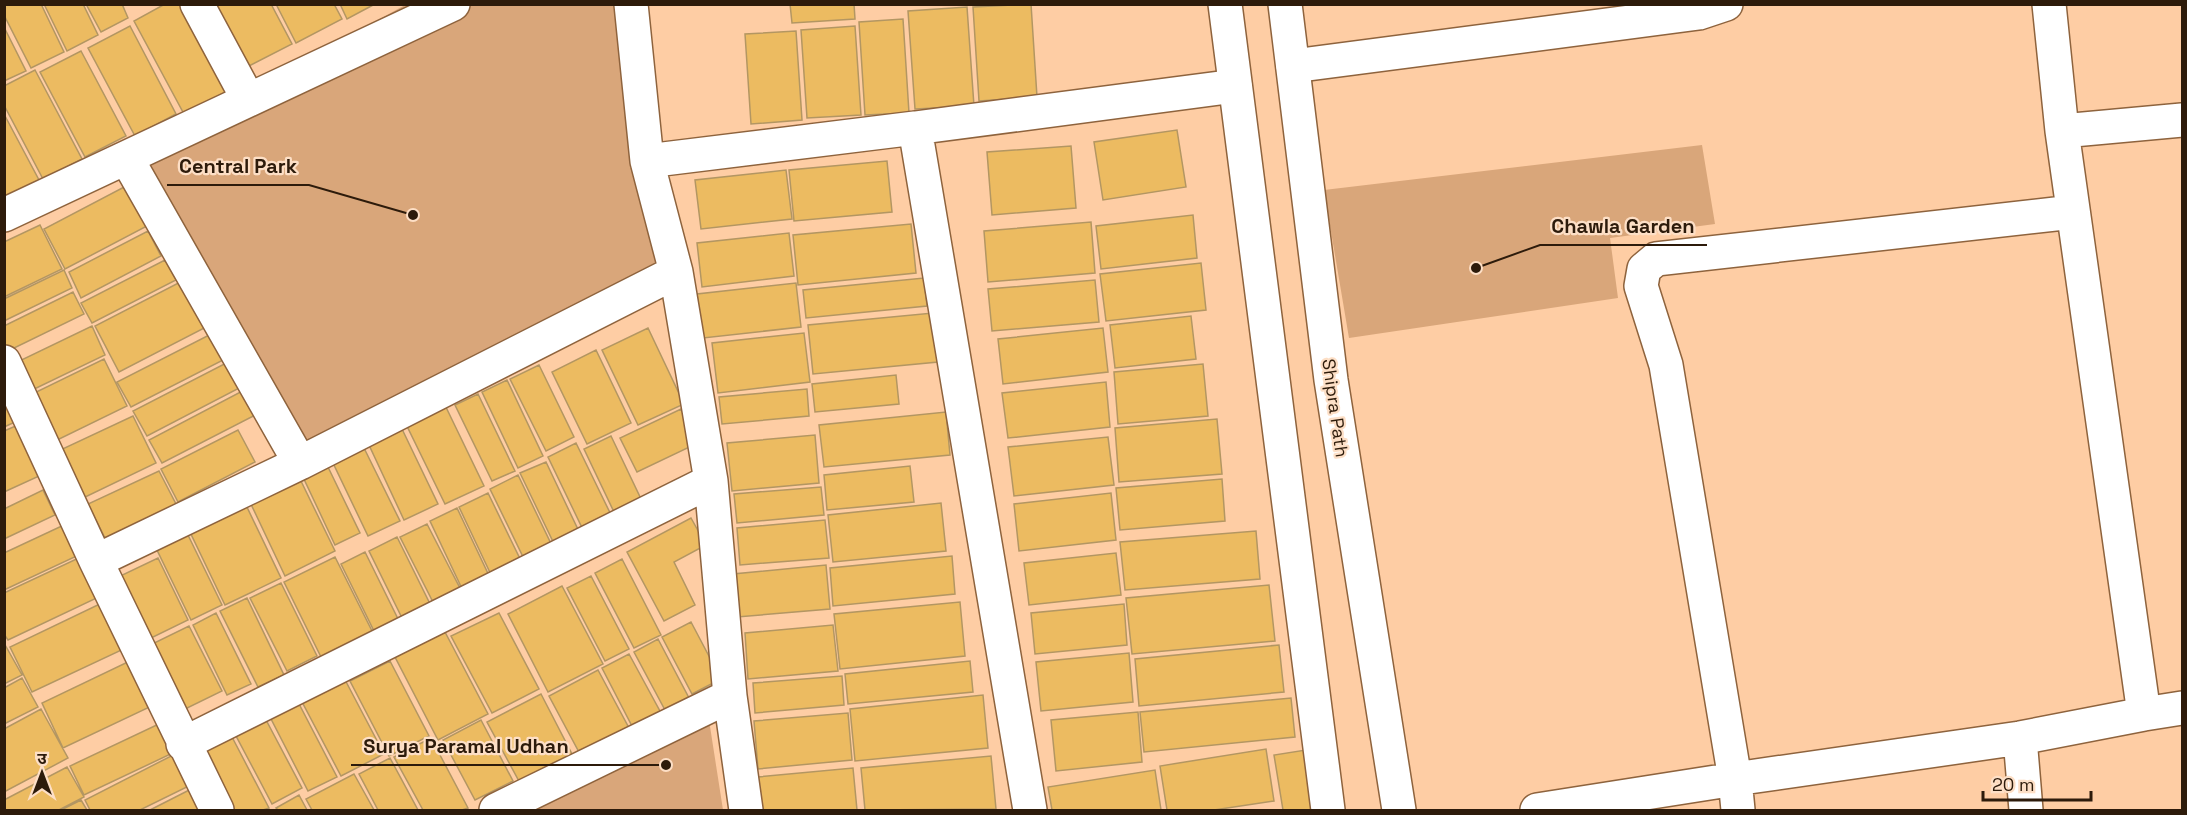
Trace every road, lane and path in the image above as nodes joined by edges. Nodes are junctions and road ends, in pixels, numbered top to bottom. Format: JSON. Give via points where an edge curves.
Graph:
{"nodes":[{"id":1,"x":196,"y":4,"type":"edge"},
{"id":2,"x":453,"y":4,"type":"edge"},
{"id":3,"x":631,"y":4,"type":"edge"},
{"id":4,"x":1225,"y":4,"type":"edge"},
{"id":5,"x":1285,"y":4,"type":"edge"},
{"id":6,"x":1726,"y":4,"type":"edge"},
{"id":7,"x":2049,"y":4,"type":"edge"},
{"id":8,"x":1293,"y":66,"type":"junction"},
{"id":9,"x":1235,"y":86,"type":"junction"},
{"id":10,"x":248,"y":99,"type":"junction"},
{"id":11,"x":2182,"y":120,"type":"edge"},
{"id":12,"x":915,"y":128,"type":"junction"},
{"id":13,"x":2062,"y":131,"type":"junction"},
{"id":14,"x":127,"y":159,"type":"junction"},
{"id":15,"x":647,"y":161,"type":"junction"},
{"id":16,"x":2073,"y":213,"type":"junction"},
{"id":17,"x":4,"y":215,"type":"edge"},
{"id":18,"x":676,"y":272,"type":"junction"},
{"id":19,"x":4,"y":362,"type":"edge"},
{"id":20,"x":300,"y":464,"type":"junction"},
{"id":21,"x":711,"y":481,"type":"junction"},
{"id":22,"x":96,"y":561,"type":"junction"},
{"id":23,"x":730,"y":696,"type":"junction"},
{"id":24,"x":2182,"y":708,"type":"edge"},
{"id":25,"x":2144,"y":714,"type":"junction"},
{"id":26,"x":2020,"y":738,"type":"junction"},
{"id":27,"x":183,"y":744,"type":"junction"},
{"id":28,"x":1737,"y":795,"type":"edge"},
{"id":29,"x":216,"y":810,"type":"edge"},
{"id":30,"x":496,"y":810,"type":"edge"},
{"id":31,"x":746,"y":810,"type":"edge"},
{"id":32,"x":1030,"y":810,"type":"edge"},
{"id":33,"x":1328,"y":810,"type":"edge"},
{"id":34,"x":1400,"y":810,"type":"edge"},
{"id":35,"x":1537,"y":810,"type":"edge"},
{"id":36,"x":2026,"y":810,"type":"edge"}],
"edges":[{"from":1,"to":10,"type":"street"},
{"from":2,"to":10,"type":"street"},
{"from":3,"to":15,"type":"street"},
{"from":4,"to":9,"type":"street"},
{"from":5,"to":8,"type":"street","name":"Shipra Path"},
{"from":6,"to":8,"type":"street","via":[[1699,13]]},
{"from":7,"to":13,"type":"street"},
{"from":8,"to":34,"type":"street","name":"Shipra Path","via":[[1331,380]]},
{"from":9,"to":12,"type":"street"},
{"from":9,"to":33,"type":"street"},
{"from":10,"to":14,"type":"street"},
{"from":11,"to":13,"type":"street"},
{"from":12,"to":15,"type":"street"},
{"from":12,"to":32,"type":"street"},
{"from":13,"to":16,"type":"street"},
{"from":14,"to":17,"type":"street"},
{"from":14,"to":20,"type":"street"},
{"from":15,"to":18,"type":"street"},
{"from":16,"to":25,"type":"street"},
{"from":16,"to":28,"type":"street","via":[[1656,259],[1644,268],[1641,286],[1666,364]]},
{"from":18,"to":20,"type":"street"},
{"from":18,"to":21,"type":"street"},
{"from":19,"to":22,"type":"street"},
{"from":20,"to":22,"type":"street"},
{"from":21,"to":23,"type":"street"},
{"from":21,"to":27,"type":"street"},
{"from":22,"to":27,"type":"street"},
{"from":23,"to":30,"type":"street"},
{"from":23,"to":31,"type":"street"},
{"from":24,"to":25,"type":"street"},
{"from":25,"to":26,"type":"street"},
{"from":26,"to":28,"type":"street"},
{"from":26,"to":36,"type":"street"},
{"from":27,"to":29,"type":"street"},
{"from":28,"to":35,"type":"street"}]}
